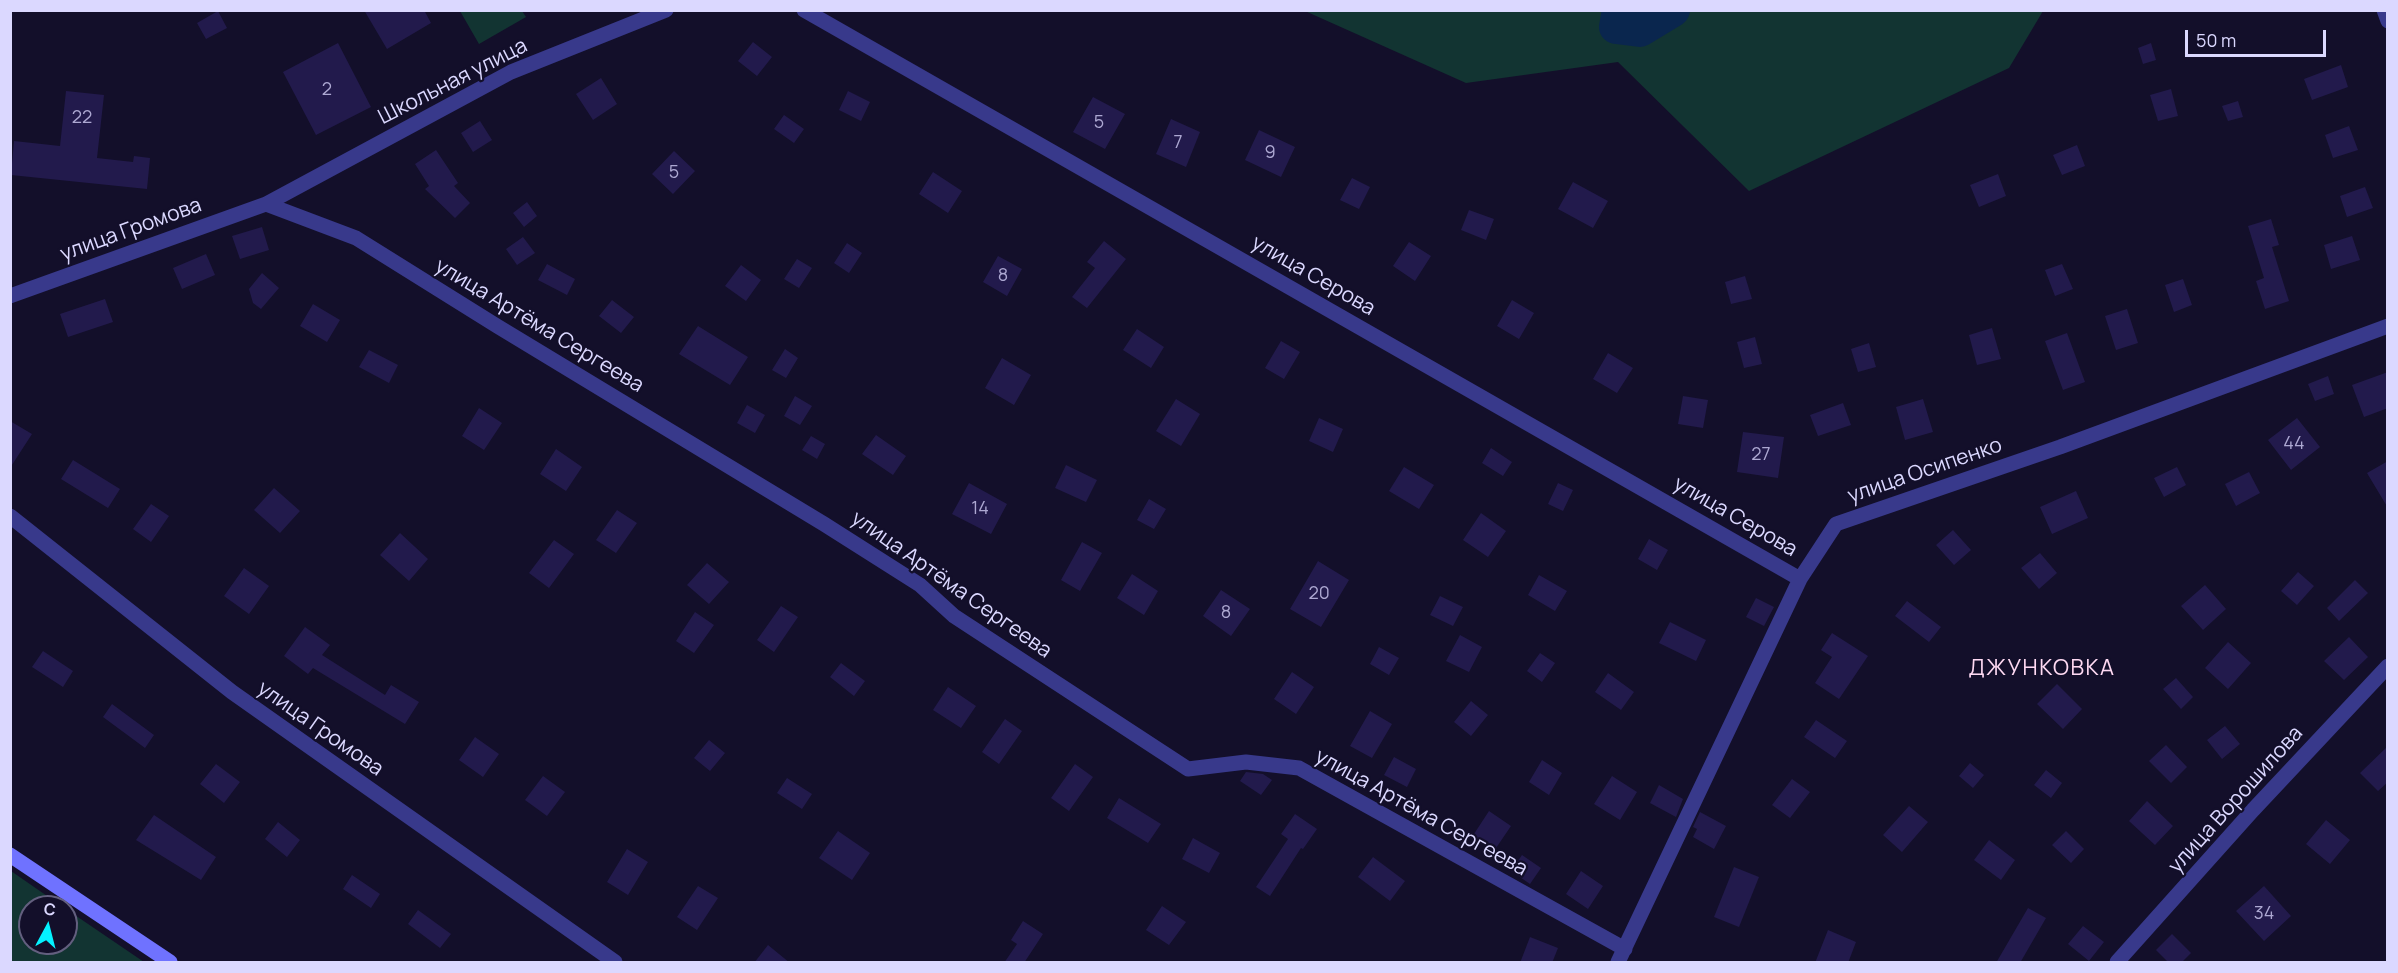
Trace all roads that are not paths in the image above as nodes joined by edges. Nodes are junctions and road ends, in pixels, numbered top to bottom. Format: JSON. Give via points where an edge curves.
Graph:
{"nodes":[{"id":1,"x":666,"y":10,"type":"edge"},
{"id":2,"x":804,"y":10,"type":"edge"},
{"id":3,"x":2384,"y":10,"type":"edge"},
{"id":4,"x":2388,"y":21,"type":"edge"},
{"id":5,"x":266,"y":204,"type":"junction"},
{"id":6,"x":10,"y":296,"type":"edge"},
{"id":7,"x":2388,"y":326,"type":"edge"},
{"id":8,"x":10,"y":516,"type":"edge"},
{"id":9,"x":1800,"y":579,"type":"junction"},
{"id":10,"x":2388,"y":666,"type":"edge"},
{"id":11,"x":10,"y":855,"type":"edge"},
{"id":12,"x":1622,"y":956,"type":"edge"},
{"id":13,"x":170,"y":963,"type":"edge"},
{"id":14,"x":615,"y":963,"type":"edge"},
{"id":15,"x":2117,"y":963,"type":"edge"}],
"edges":[{"from":1,"to":5,"type":"street","name":"Школьная улица","via":[[511,72]]},
{"from":2,"to":9,"type":"street","name":"улица Серова"},
{"from":3,"to":4,"type":"street"},
{"from":5,"to":6,"type":"street","name":"улица Громова"},
{"from":5,"to":12,"type":"street","name":"улица Артёма Сергеева","via":[[356,238],[824,524],[920,585],[954,616],[1188,769],[1246,762],[1299,768]]},
{"from":7,"to":9,"type":"street","name":"улица Осипенко","via":[[2060,447],[1836,524]]},
{"from":8,"to":14,"type":"street","name":"улица Громова","via":[[232,692]]},
{"from":9,"to":12,"type":"street","name":"улица Осипенко"},
{"from":10,"to":15,"type":"street","name":"улица Ворошилова"},
{"from":11,"to":13,"type":"street"}]}
